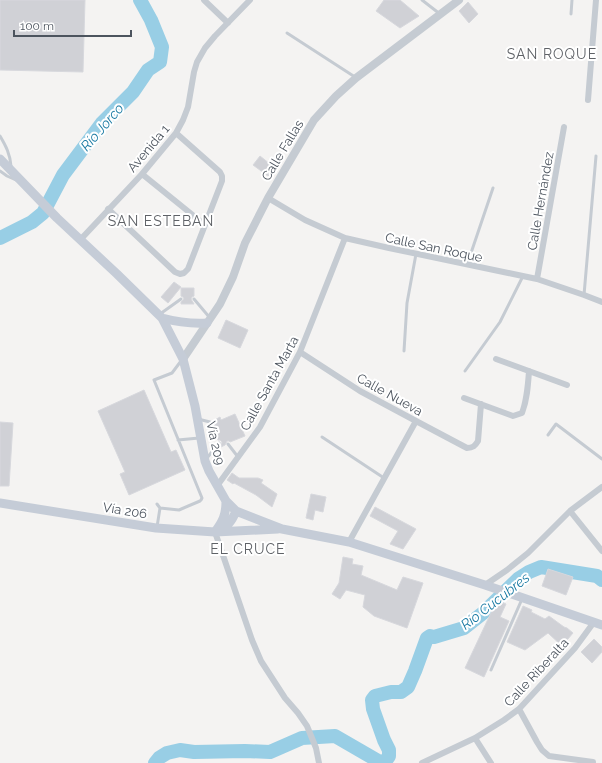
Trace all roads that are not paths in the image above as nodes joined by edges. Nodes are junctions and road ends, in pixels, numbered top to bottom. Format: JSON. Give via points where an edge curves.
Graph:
{"nodes":[{"id":1,"x":204,"y":0,"type":"edge"},
{"id":2,"x":250,"y":0,"type":"edge"},
{"id":3,"x":422,"y":0,"type":"edge"},
{"id":4,"x":459,"y":0,"type":"edge"},
{"id":5,"x":572,"y":0,"type":"edge"},
{"id":6,"x":596,"y":0,"type":"edge"},
{"id":7,"x":440,"y":14,"type":"junction"},
{"id":8,"x":571,"y":14,"type":"dead end"},
{"id":9,"x":228,"y":23,"type":"junction"},
{"id":10,"x":287,"y":33,"type":"dead end"},
{"id":11,"x":356,"y":78,"type":"junction"},
{"id":12,"x":588,"y":100,"type":"dead end"},
{"id":13,"x":564,"y":127,"type":"dead end"},
{"id":14,"x":176,"y":133,"type":"junction"},
{"id":15,"x":0,"y":136,"type":"edge"},
{"id":16,"x":596,"y":156,"type":"dead end"},
{"id":17,"x":0,"y":159,"type":"edge"},
{"id":18,"x":0,"y":171,"type":"edge"},
{"id":19,"x":11,"y":172,"type":"junction"},
{"id":20,"x":142,"y":174,"type":"junction"},
{"id":21,"x":22,"y":182,"type":"junction"},
{"id":22,"x":494,"y":188,"type":"dead end"},
{"id":23,"x":268,"y":198,"type":"junction"},
{"id":24,"x":108,"y":210,"type":"junction"},
{"id":25,"x":205,"y":225,"type":"junction"},
{"id":26,"x":345,"y":238,"type":"junction"},
{"id":27,"x":80,"y":239,"type":"junction"},
{"id":28,"x":416,"y":254,"type":"junction"},
{"id":29,"x":468,"y":265,"type":"junction"},
{"id":30,"x":523,"y":276,"type":"junction"},
{"id":31,"x":537,"y":279,"type":"junction"},
{"id":32,"x":584,"y":295,"type":"junction"},
{"id":33,"x":181,"y":299,"type":"dead end"},
{"id":34,"x":194,"y":299,"type":"dead end"},
{"id":35,"x":602,"y":302,"type":"edge"},
{"id":36,"x":161,"y":316,"type":"junction"},
{"id":37,"x":208,"y":321,"type":"junction"},
{"id":38,"x":404,"y":351,"type":"dead end"},
{"id":39,"x":300,"y":352,"type":"junction"},
{"id":40,"x":183,"y":359,"type":"junction"},
{"id":41,"x":496,"y":359,"type":"dead end"},
{"id":42,"x":465,"y":371,"type":"dead end"},
{"id":43,"x":529,"y":372,"type":"junction"},
{"id":44,"x":567,"y":385,"type":"dead end"},
{"id":45,"x":464,"y":398,"type":"dead end"},
{"id":46,"x":481,"y":404,"type":"junction"},
{"id":47,"x":198,"y":418,"type":"junction"},
{"id":48,"x":416,"y":421,"type":"junction"},
{"id":49,"x":210,"y":422,"type":"dead end"},
{"id":50,"x":548,"y":435,"type":"dead end"},
{"id":51,"x":322,"y":437,"type":"dead end"},
{"id":52,"x":201,"y":438,"type":"junction"},
{"id":53,"x":178,"y":440,"type":"junction"},
{"id":54,"x":219,"y":443,"type":"dead end"},
{"id":55,"x":228,"y":444,"type":"dead end"},
{"id":56,"x":238,"y":457,"type":"junction"},
{"id":57,"x":602,"y":459,"type":"edge"},
{"id":58,"x":205,"y":462,"type":"junction"},
{"id":59,"x":384,"y":478,"type":"junction"},
{"id":60,"x":217,"y":486,"type":"junction"},
{"id":61,"x":602,"y":487,"type":"edge"},
{"id":62,"x":226,"y":502,"type":"junction"},
{"id":63,"x":0,"y":503,"type":"edge"},
{"id":64,"x":157,"y":504,"type":"dead end"},
{"id":65,"x":160,"y":508,"type":"junction"},
{"id":66,"x":236,"y":511,"type":"junction"},
{"id":67,"x":570,"y":511,"type":"junction"},
{"id":68,"x":156,"y":528,"type":"junction"},
{"id":69,"x":282,"y":529,"type":"junction"},
{"id":70,"x":215,"y":532,"type":"junction"},
{"id":71,"x":349,"y":542,"type":"junction"},
{"id":72,"x":602,"y":551,"type":"edge"},
{"id":73,"x":488,"y":586,"type":"junction"},
{"id":74,"x":519,"y":596,"type":"junction"},
{"id":75,"x":598,"y":623,"type":"edge"},
{"id":76,"x":491,"y":670,"type":"dead end"},
{"id":77,"x":519,"y":709,"type":"junction"},
{"id":78,"x":475,"y":738,"type":"junction"},
{"id":79,"x":435,"y":760,"type":"edge"},
{"id":80,"x":593,"y":762,"type":"dead end"},
{"id":81,"x":319,"y":763,"type":"edge"},
{"id":82,"x":422,"y":763,"type":"edge"},
{"id":83,"x":491,"y":763,"type":"edge"}],
"edges":[{"from":1,"to":9,"type":"street"},
{"from":2,"to":9,"type":"street","name":"Avenida 1"},
{"from":3,"to":7,"type":"lane"},
{"from":4,"to":7,"type":"street","name":"Calle Fallas"},
{"from":5,"to":8,"type":"lane"},
{"from":6,"to":12,"type":"street"},
{"from":7,"to":11,"type":"street","name":"Calle Fallas"},
{"from":9,"to":14,"type":"street","name":"Avenida 1","via":[[205,48],[197,62],[188,107]]},
{"from":10,"to":11,"type":"lane"},
{"from":11,"to":23,"type":"street","name":"Calle Fallas","via":[[314,120]]},
{"from":13,"to":31,"type":"street","name":"Calle Hernández"},
{"from":14,"to":20,"type":"street","name":"Avenida 1"},
{"from":14,"to":25,"type":"street","via":[[222,176]]},
{"from":15,"to":19,"type":"lane","via":[[10,159]]},
{"from":16,"to":32,"type":"lane"},
{"from":17,"to":19,"type":"main road","name":"Vía 209"},
{"from":18,"to":21,"type":"lane"},
{"from":19,"to":21,"type":"main road","name":"Vía 209"},
{"from":20,"to":24,"type":"street","name":"Avenida 1"},
{"from":20,"to":25,"type":"street"},
{"from":21,"to":27,"type":"main road","name":"Vía 209"},
{"from":22,"to":29,"type":"lane"},
{"from":23,"to":26,"type":"street","name":"Calle San Roque","via":[[305,220]]},
{"from":23,"to":37,"type":"street","name":"Calle Fallas","via":[[245,243],[230,284]]},
{"from":24,"to":25,"type":"street","via":[[180,274],[188,269]]},
{"from":24,"to":27,"type":"street","name":"Avenida 1"},
{"from":26,"to":28,"type":"street","name":"Calle San Roque"},
{"from":26,"to":39,"type":"street","name":"Calle Santa Marta"},
{"from":27,"to":36,"type":"main road","name":"Vía 209"},
{"from":28,"to":29,"type":"street","name":"Calle San Roque"},
{"from":28,"to":38,"type":"lane","via":[[406,303]]},
{"from":29,"to":30,"type":"street","name":"Calle San Roque"},
{"from":30,"to":31,"type":"street","name":"Calle San Roque"},
{"from":30,"to":42,"type":"lane","via":[[500,322]]},
{"from":31,"to":32,"type":"street","name":"Calle San Roque"},
{"from":32,"to":35,"type":"street","name":"Calle San Roque"},
{"from":33,"to":36,"type":"lane"},
{"from":34,"to":37,"type":"lane"},
{"from":36,"to":37,"type":"main road","via":[[184,323]]},
{"from":36,"to":40,"type":"main road","name":"Vía 209"},
{"from":37,"to":40,"type":"street","name":"Calle Fallas"},
{"from":39,"to":48,"type":"street","name":"Calle Nueva","via":[[360,391]]},
{"from":39,"to":56,"type":"street","name":"Calle Santa Marta","via":[[260,427]]},
{"from":40,"to":47,"type":"main road","name":"Vía 209"},
{"from":40,"to":53,"type":"lane","via":[[172,373],[154,380]]},
{"from":41,"to":43,"type":"street"},
{"from":43,"to":44,"type":"street"},
{"from":43,"to":46,"type":"street","via":[[526,404],[522,413],[513,416]]},
{"from":45,"to":46,"type":"street"},
{"from":46,"to":48,"type":"street","name":"Calle Nueva","via":[[478,441],[471,448]]},
{"from":47,"to":49,"type":"lane"},
{"from":47,"to":52,"type":"main road","name":"Vía 209"},
{"from":48,"to":59,"type":"street"},
{"from":50,"to":57,"type":"lane","via":[[556,424]]},
{"from":51,"to":59,"type":"lane"},
{"from":52,"to":53,"type":"lane"},
{"from":52,"to":58,"type":"main road","name":"Vía 209"},
{"from":53,"to":65,"type":"lane","via":[[202,498],[179,510]]},
{"from":54,"to":58,"type":"lane"},
{"from":55,"to":56,"type":"lane"},
{"from":56,"to":60,"type":"street","name":"Calle Santa Marta"},
{"from":58,"to":60,"type":"main road","name":"Vía 209"},
{"from":59,"to":71,"type":"street"},
{"from":60,"to":62,"type":"main road","name":"Vía 209"},
{"from":61,"to":67,"type":"street"},
{"from":62,"to":66,"type":"main road","name":"Vía 209"},
{"from":62,"to":70,"type":"main road","via":[[224,518]]},
{"from":63,"to":68,"type":"main road","name":"Vía 206"},
{"from":64,"to":65,"type":"lane"},
{"from":65,"to":68,"type":"lane"},
{"from":66,"to":69,"type":"main road","name":"Vía 209"},
{"from":66,"to":70,"type":"main road","via":[[229,525]]},
{"from":67,"to":72,"type":"street"},
{"from":67,"to":73,"type":"street","via":[[528,553]]},
{"from":68,"to":70,"type":"main road","name":"Vía 206"},
{"from":69,"to":70,"type":"main road","name":"Vía 206"},
{"from":69,"to":71,"type":"main road","name":"Vía 209"},
{"from":70,"to":81,"type":"street","via":[[252,640],[280,692],[307,726]]},
{"from":71,"to":73,"type":"main road","name":"Vía 209"},
{"from":73,"to":74,"type":"main road","name":"Vía 209"},
{"from":74,"to":75,"type":"main road","name":"Vía 209"},
{"from":74,"to":76,"type":"lane"},
{"from":75,"to":77,"type":"street","name":"Calle Riberalta"},
{"from":77,"to":78,"type":"street","name":"Calle Riberalta"},
{"from":77,"to":80,"type":"street","via":[[542,750],[549,756]]},
{"from":78,"to":79,"type":"street","name":"Calle Riberalta"},
{"from":78,"to":83,"type":"street"},
{"from":79,"to":82,"type":"street","name":"Calle Riberalta"}]}
